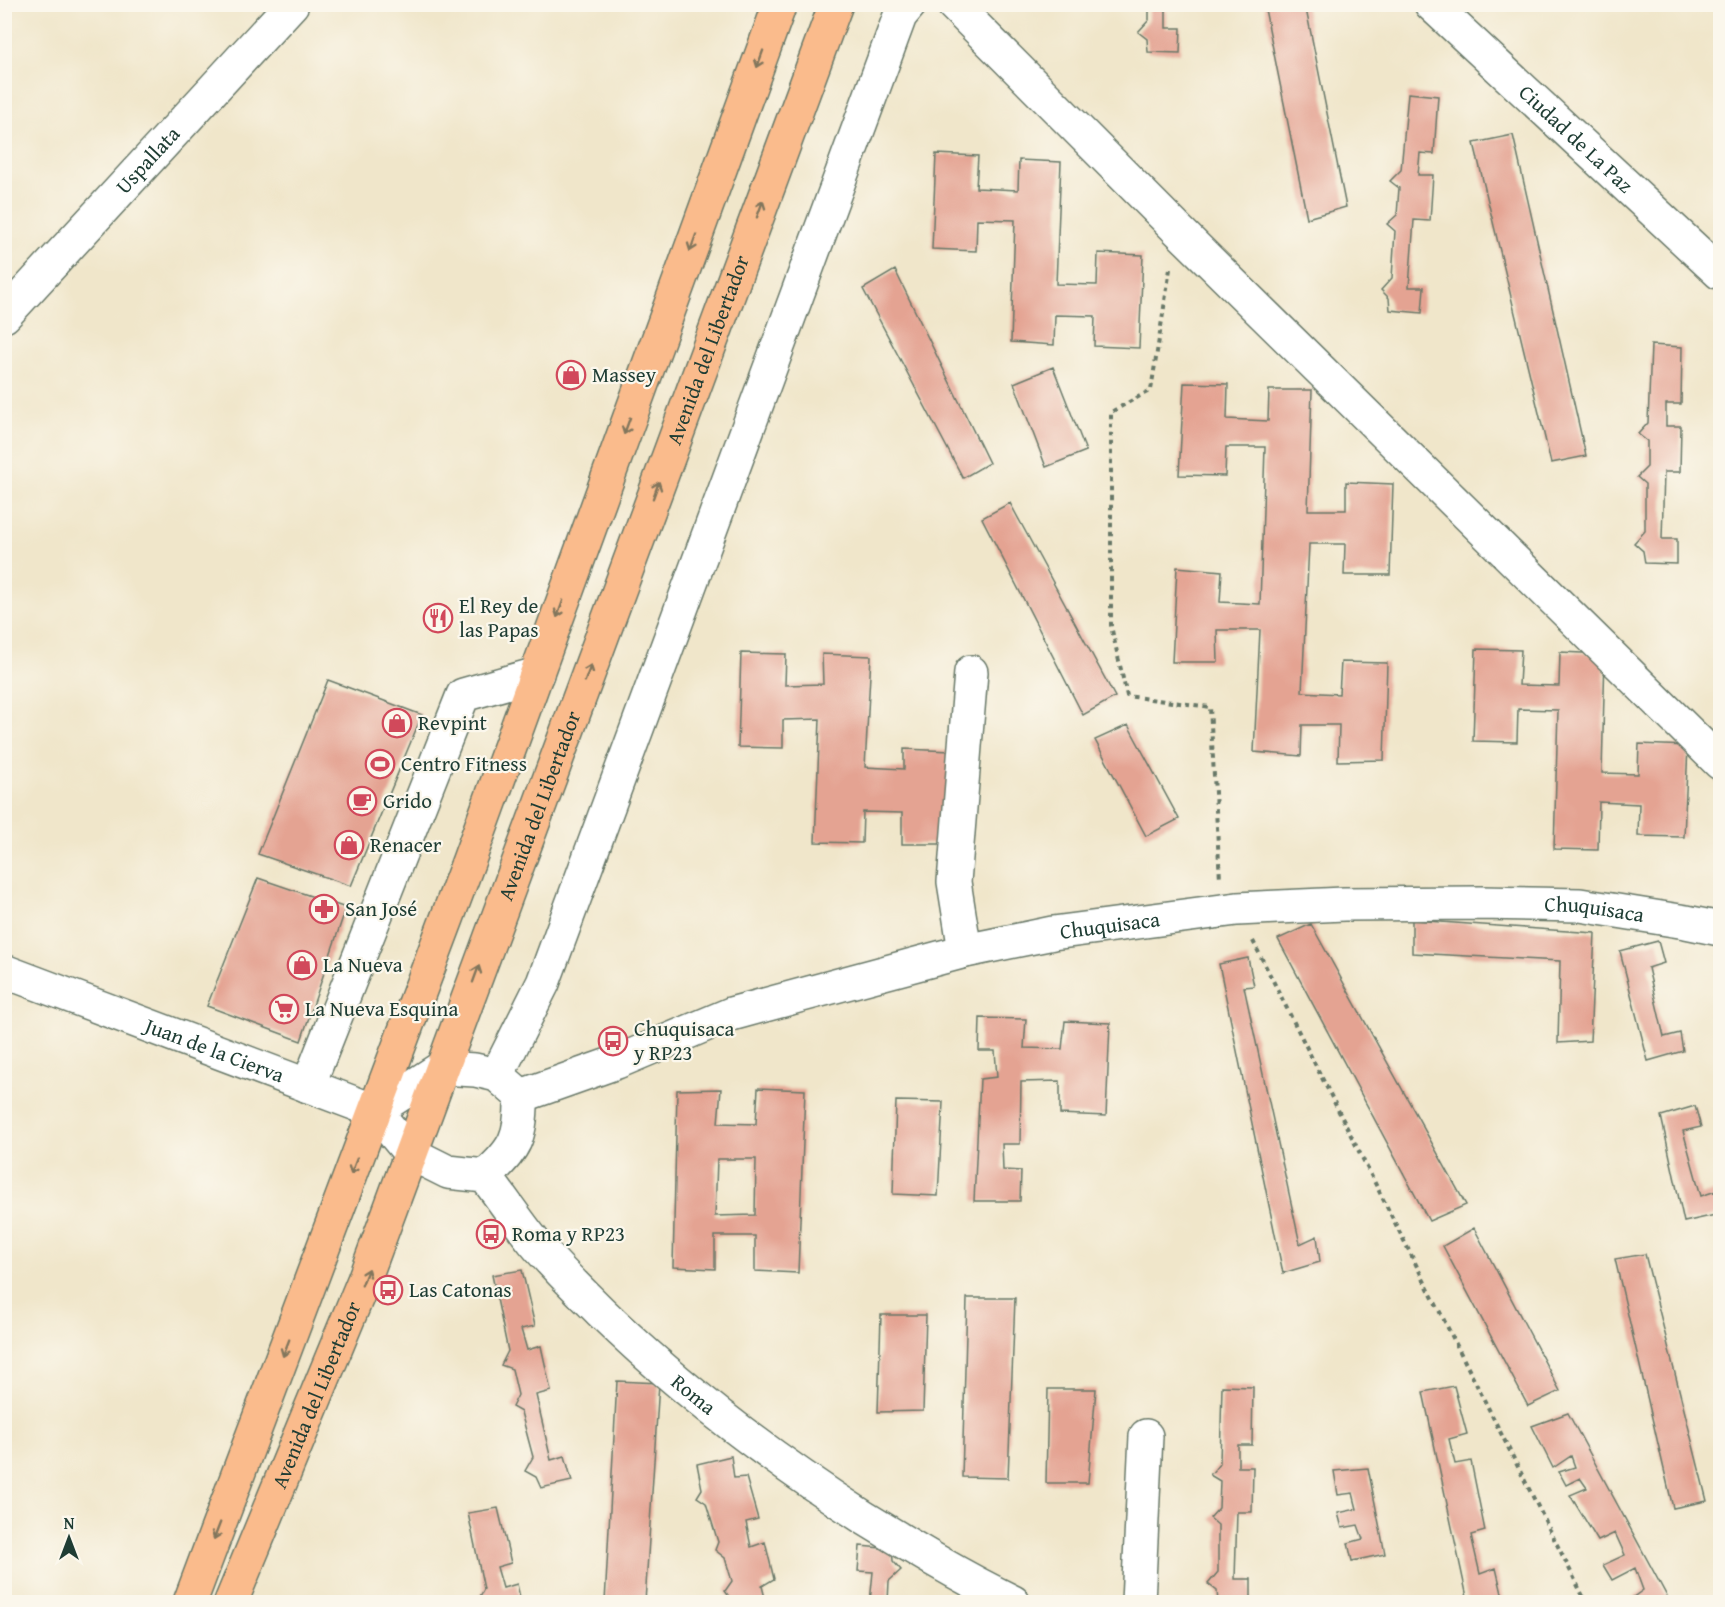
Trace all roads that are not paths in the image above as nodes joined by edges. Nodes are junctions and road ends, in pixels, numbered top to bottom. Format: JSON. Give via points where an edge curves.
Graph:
{"nodes":[{"id":1,"x":292,"y":4,"type":"edge"},
{"id":2,"x":780,"y":4,"type":"edge"},
{"id":3,"x":836,"y":4,"type":"edge"},
{"id":4,"x":910,"y":4,"type":"edge"},
{"id":5,"x":952,"y":4,"type":"edge"},
{"id":6,"x":1431,"y":4,"type":"edge"},
{"id":7,"x":1720,"y":273,"type":"edge"},
{"id":8,"x":4,"y":316,"type":"edge"},
{"id":9,"x":971,"y":672,"type":"dead end"},
{"id":10,"x":537,"y":674,"type":"junction"},
{"id":11,"x":1720,"y":763,"type":"edge"},
{"id":12,"x":1720,"y":929,"type":"edge"},
{"id":13,"x":965,"y":951,"type":"junction"},
{"id":14,"x":4,"y":971,"type":"edge"},
{"id":15,"x":441,"y":1068,"type":"junction"},
{"id":16,"x":509,"y":1085,"type":"junction"},
{"id":17,"x":308,"y":1086,"type":"junction"},
{"id":18,"x":375,"y":1111,"type":"junction"},
{"id":19,"x":410,"y":1153,"type":"junction"},
{"id":20,"x":486,"y":1176,"type":"junction"},
{"id":21,"x":1146,"y":1436,"type":"dead end"},
{"id":22,"x":190,"y":1602,"type":"edge"},
{"id":23,"x":231,"y":1602,"type":"edge"},
{"id":24,"x":1012,"y":1602,"type":"edge"},
{"id":25,"x":1138,"y":1602,"type":"edge"}],
"edges":[{"from":1,"to":8,"type":"street","name":"Uspallata"},
{"from":2,"to":10,"type":"main road","name":"Avenida del Libertador","one_way":true},
{"from":15,"to":3,"type":"main road","name":"Avenida del Libertador","one_way":true},
{"from":4,"to":16,"type":"street","via":[[900,16],[543,983]]},
{"from":5,"to":11,"type":"street"},
{"from":6,"to":7,"type":"street","name":"Ciudad de La Paz"},
{"from":9,"to":13,"type":"street","via":[[954,882]]},
{"from":10,"to":17,"type":"street","via":[[463,695]]},
{"from":10,"to":18,"type":"main road","name":"Avenida del Libertador"},
{"from":12,"to":13,"type":"street","name":"Chuquisaca","via":[[1580,905],[1344,904],[1237,909],[1053,933]]},
{"from":13,"to":16,"type":"street","name":"Chuquisaca","via":[[731,1014],[623,1060]]},
{"from":14,"to":17,"type":"street","name":"Juan de la Cierva"},
{"from":15,"to":16,"type":"street","via":[[475,1071]]},
{"from":15,"to":18,"type":"street"},
{"from":15,"to":19,"type":"main road","name":"Avenida del Libertador"},
{"from":16,"to":20,"type":"street","via":[[521,1117],[516,1139],[505,1159]]},
{"from":17,"to":18,"type":"street","name":"Juan de la Cierva"},
{"from":18,"to":19,"type":"street","name":"Juan de la Cierva"},
{"from":18,"to":22,"type":"main road","name":"Avenida del Libertador","one_way":true},
{"from":19,"to":20,"type":"street","via":[[448,1172]]},
{"from":23,"to":19,"type":"main road","name":"Avenida del Libertador","one_way":true,"via":[[364,1280]]},
{"from":20,"to":24,"type":"street","name":"Roma","via":[[535,1242],[579,1290],[707,1408],[798,1476],[899,1539]]},
{"from":21,"to":25,"type":"street"}]}
